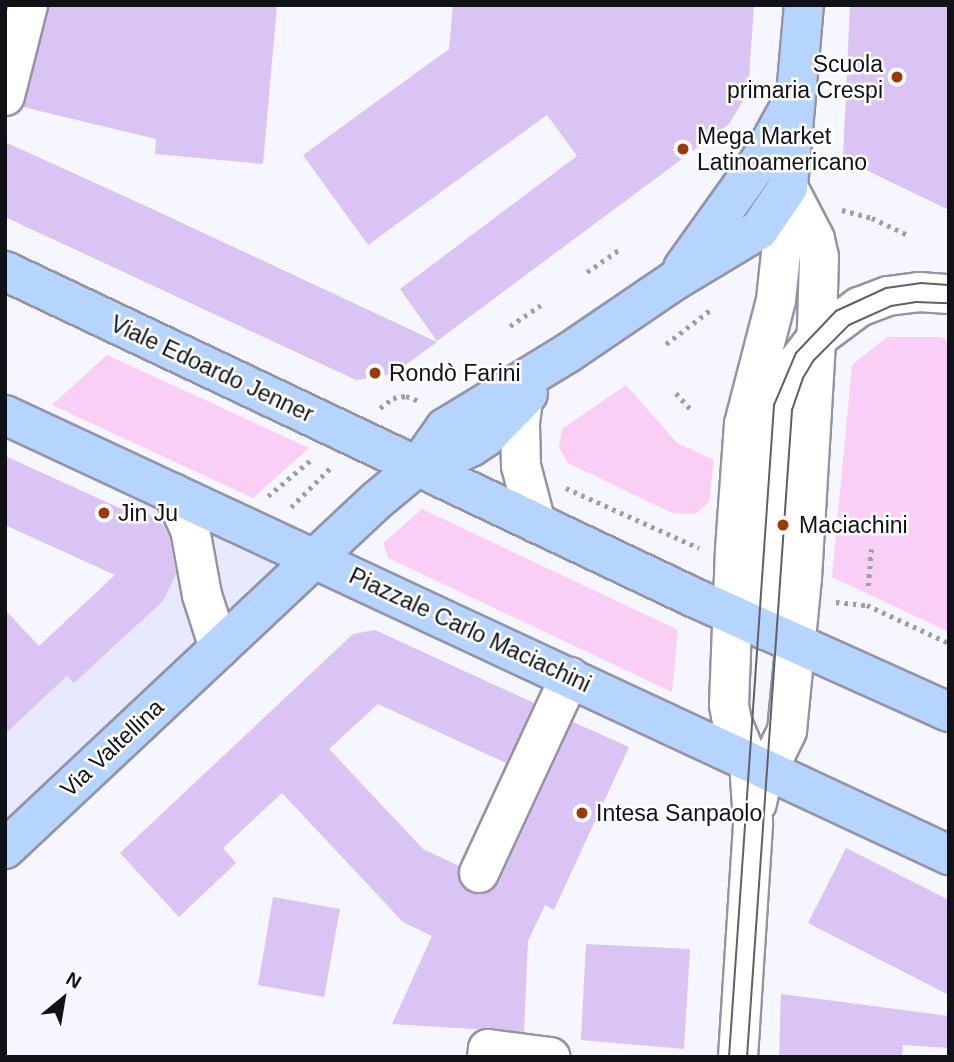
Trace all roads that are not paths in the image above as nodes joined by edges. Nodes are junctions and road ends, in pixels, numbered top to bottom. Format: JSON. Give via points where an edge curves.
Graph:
{"nodes":[{"id":1,"x":28,"y":5,"type":"edge"},
{"id":2,"x":804,"y":5,"type":"edge"},
{"id":3,"x":5,"y":96,"type":"edge"},
{"id":4,"x":795,"y":97,"type":"junction"},
{"id":5,"x":788,"y":187,"type":"junction"},
{"id":6,"x":5,"y":271,"type":"edge"},
{"id":7,"x":674,"y":281,"type":"junction"},
{"id":8,"x":949,"y":294,"type":"edge"},
{"id":9,"x":816,"y":339,"type":"junction"},
{"id":10,"x":568,"y":353,"type":"junction"},
{"id":11,"x":523,"y":399,"type":"junction"},
{"id":12,"x":5,"y":415,"type":"edge"},
{"id":13,"x":418,"y":466,"type":"junction"},
{"id":14,"x":173,"y":493,"type":"junction"},
{"id":15,"x":536,"y":523,"type":"junction"},
{"id":16,"x":315,"y":558,"type":"junction"},
{"id":17,"x":772,"y":638,"type":"junction"},
{"id":18,"x":219,"y":648,"type":"junction"},
{"id":19,"x":570,"y":677,"type":"junction"},
{"id":20,"x":949,"y":712,"type":"edge"},
{"id":21,"x":758,"y":767,"type":"junction"},
{"id":22,"x":5,"y":849,"type":"edge"},
{"id":23,"x":949,"y":855,"type":"edge"},
{"id":24,"x":479,"y":873,"type":"dead end"},
{"id":25,"x":487,"y":1057,"type":"edge"},
{"id":26,"x":550,"y":1057,"type":"edge"},
{"id":27,"x":738,"y":1057,"type":"edge"}],
"edges":[{"from":1,"to":3,"type":"street"},
{"from":2,"to":4,"type":"main road"},
{"from":4,"to":5,"type":"main road"},
{"from":4,"to":7,"type":"main road","name":"Piazzale Carlo Maciachini","via":[[754,169]]},
{"from":5,"to":7,"type":"main road","name":"Piazzale Carlo Maciachini","via":[[759,230]]},
{"from":5,"to":9,"type":"street","via":[[815,239],[819,257]]},
{"from":5,"to":17,"type":"street","via":[[776,300],[744,424]]},
{"from":6,"to":13,"type":"main road","name":"Viale Edoardo Jenner"},
{"from":7,"to":10,"type":"main road","name":"Piazzale Carlo Maciachini"},
{"from":8,"to":9,"type":"street","via":[[888,296],[847,313]]},
{"from":9,"to":17,"type":"street","via":[[797,363],[780,413]]},
{"from":10,"to":11,"type":"main road","name":"Piazzale Carlo Maciachini"},
{"from":10,"to":13,"type":"main road","name":"Piazzale Carlo Maciachini","via":[[445,428]]},
{"from":11,"to":13,"type":"main road","name":"Piazzale Carlo Maciachini","via":[[471,447]]},
{"from":11,"to":15,"type":"street","via":[[521,466]]},
{"from":12,"to":14,"type":"main road"},
{"from":13,"to":15,"type":"main road"},
{"from":13,"to":16,"type":"main road","name":"Piazzale Carlo Maciachini"},
{"from":14,"to":16,"type":"main road"},
{"from":14,"to":18,"type":"street","via":[[190,530],[202,595]]},
{"from":15,"to":17,"type":"main road"},
{"from":16,"to":18,"type":"main road","name":"Via Valtellina"},
{"from":16,"to":19,"type":"main road","name":"Piazzale Carlo Maciachini"},
{"from":17,"to":20,"type":"main road"},
{"from":17,"to":21,"type":"street","via":[[787,731]]},
{"from":17,"to":21,"type":"street","via":[[729,705],[732,722]]},
{"from":18,"to":22,"type":"main road","name":"Via Valtellina"},
{"from":19,"to":21,"type":"main road","name":"Piazzale Carlo Maciachini"},
{"from":19,"to":24,"type":"street"},
{"from":21,"to":23,"type":"main road","name":"Piazzale Carlo Maciachini"},
{"from":21,"to":27,"type":"street"},
{"from":25,"to":26,"type":"street","via":[[488,1049]]}]}
